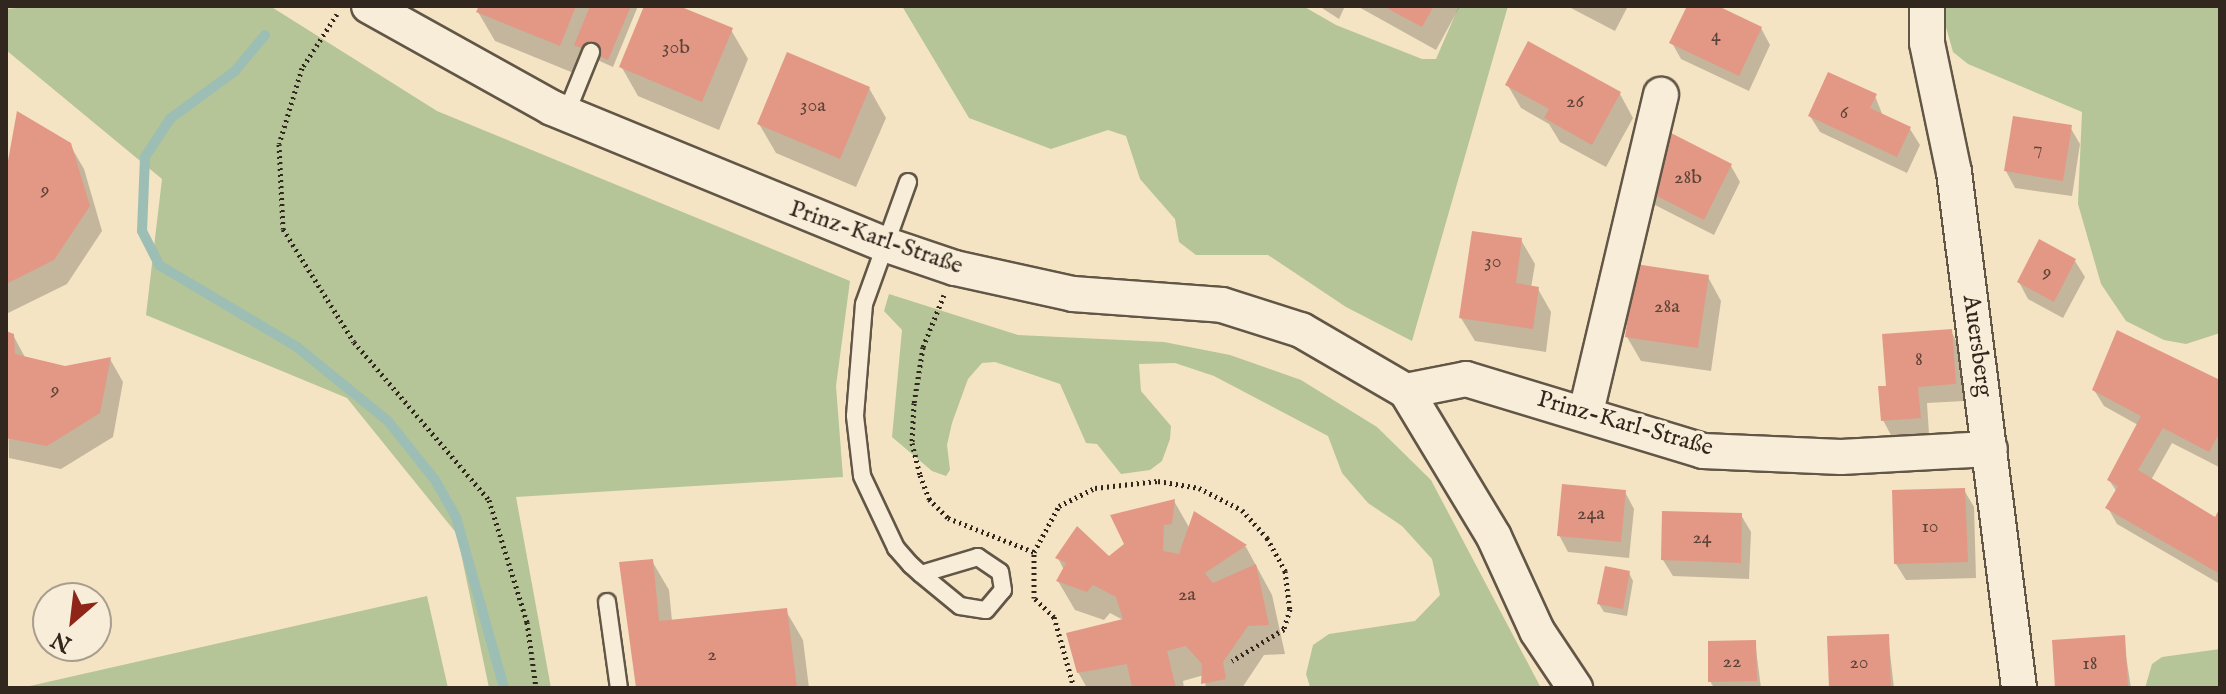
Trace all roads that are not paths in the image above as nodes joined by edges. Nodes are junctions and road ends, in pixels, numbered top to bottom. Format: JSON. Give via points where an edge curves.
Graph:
{"nodes":[{"id":1,"x":1927,"y":6,"type":"edge"},
{"id":2,"x":364,"y":7,"type":"edge"},
{"id":3,"x":591,"y":52,"type":"dead end"},
{"id":4,"x":1661,"y":95,"type":"dead end"},
{"id":5,"x":566,"y":114,"type":"junction"},
{"id":6,"x":908,"y":182,"type":"dead end"},
{"id":7,"x":884,"y":244,"type":"junction"},
{"id":8,"x":1406,"y":391,"type":"junction"},
{"id":9,"x":1586,"y":412,"type":"junction"},
{"id":10,"x":1990,"y":449,"type":"junction"},
{"id":11,"x":921,"y":574,"type":"junction"},
{"id":12,"x":607,"y":602,"type":"dead end"},
{"id":13,"x":619,"y":688,"type":"edge"},
{"id":14,"x":1575,"y":688,"type":"edge"},
{"id":15,"x":2019,"y":688,"type":"edge"}],
"edges":[{"from":1,"to":10,"type":"street","name":"Auersberg","via":[[1927,43],[1954,172]]},
{"from":2,"to":5,"type":"street","name":"Prinz-Karl-Straße"},
{"from":3,"to":5,"type":"lane"},
{"from":4,"to":9,"type":"street"},
{"from":5,"to":7,"type":"street","name":"Prinz-Karl-Straße"},
{"from":6,"to":7,"type":"lane"},
{"from":7,"to":8,"type":"street","name":"Prinz-Karl-Straße","via":[[955,268],[1073,294],[1222,305],[1301,330]]},
{"from":7,"to":11,"type":"lane","via":[[864,304],[858,349],[858,446],[862,476],[883,529]]},
{"from":8,"to":9,"type":"street","name":"Prinz-Karl-Straße","via":[[1466,379]]},
{"from":8,"to":14,"type":"street","name":"Prinz-Karl-Straße","via":[[1494,537],[1537,631]]},
{"from":9,"to":10,"type":"street","name":"Prinz-Karl-Straße","via":[[1703,451],[1841,457]]},
{"from":10,"to":15,"type":"street","name":"Auersberg"},
{"from":11,"to":11,"type":"lane","via":[[960,606],[977,612],[994,605],[1003,590],[1000,572],[978,557]]},
{"from":12,"to":13,"type":"lane"}]}
